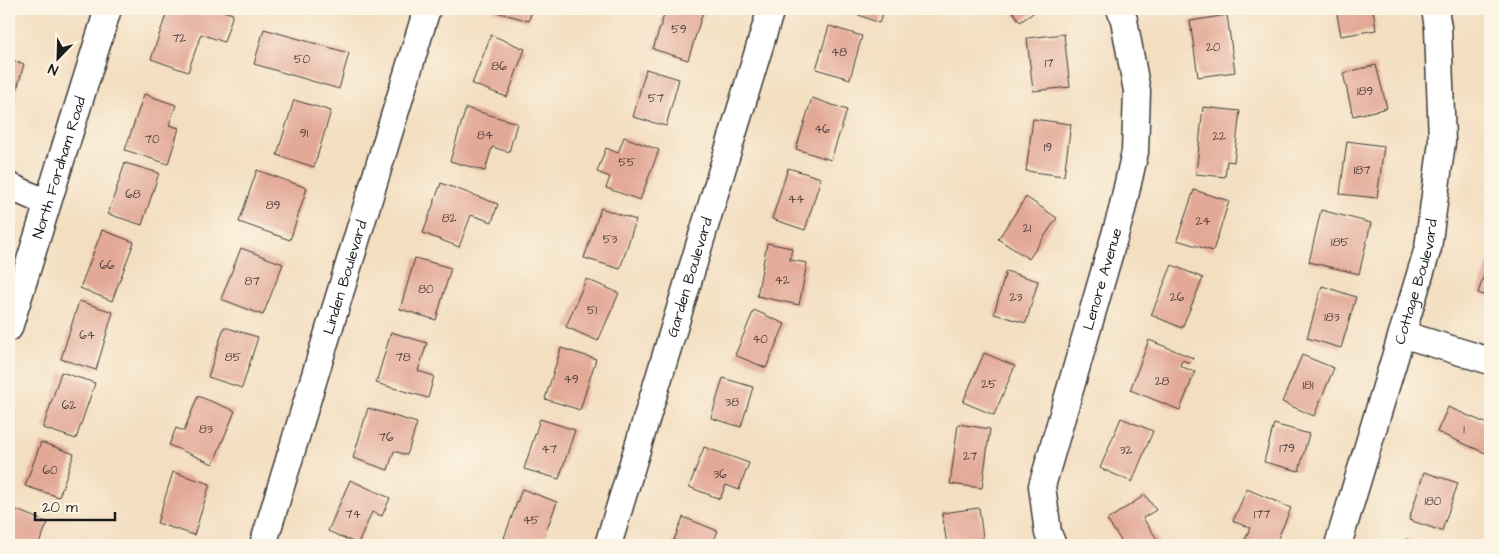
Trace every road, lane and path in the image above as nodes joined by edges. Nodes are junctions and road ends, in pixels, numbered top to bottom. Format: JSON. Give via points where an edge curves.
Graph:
{"nodes":[{"id":1,"x":108,"y":9,"type":"edge"},
{"id":2,"x":771,"y":9,"type":"edge"},
{"id":3,"x":1120,"y":9,"type":"edge"},
{"id":4,"x":1434,"y":9,"type":"edge"},
{"id":5,"x":422,"y":10,"type":"edge"},
{"id":6,"x":9,"y":186,"type":"edge"},
{"id":7,"x":47,"y":203,"type":"junction"},
{"id":8,"x":9,"y":328,"type":"edge"},
{"id":9,"x":1402,"y":334,"type":"junction"},
{"id":10,"x":1490,"y":361,"type":"edge"},
{"id":11,"x":263,"y":545,"type":"edge"},
{"id":12,"x":608,"y":545,"type":"edge"},
{"id":13,"x":1053,"y":545,"type":"edge"},
{"id":14,"x":1338,"y":545,"type":"edge"}],
"edges":[{"from":1,"to":7,"type":"street","name":"North Fordham Road"},
{"from":2,"to":12,"type":"street","name":"Garden Boulevard"},
{"from":3,"to":13,"type":"street","name":"Lenore Avenue","via":[[1137,91],[1135,152],[1121,214],[1042,486],[1048,533]]},
{"from":4,"to":9,"type":"street","name":"Cottage Boulevard","via":[[1438,28],[1442,142],[1428,248]]},
{"from":5,"to":11,"type":"street","name":"Linden Boulevard"},
{"from":6,"to":7,"type":"street"},
{"from":7,"to":8,"type":"street","name":"North Fordham Road"},
{"from":9,"to":10,"type":"street"},
{"from":9,"to":14,"type":"street","name":"Cottage Boulevard"}]}
